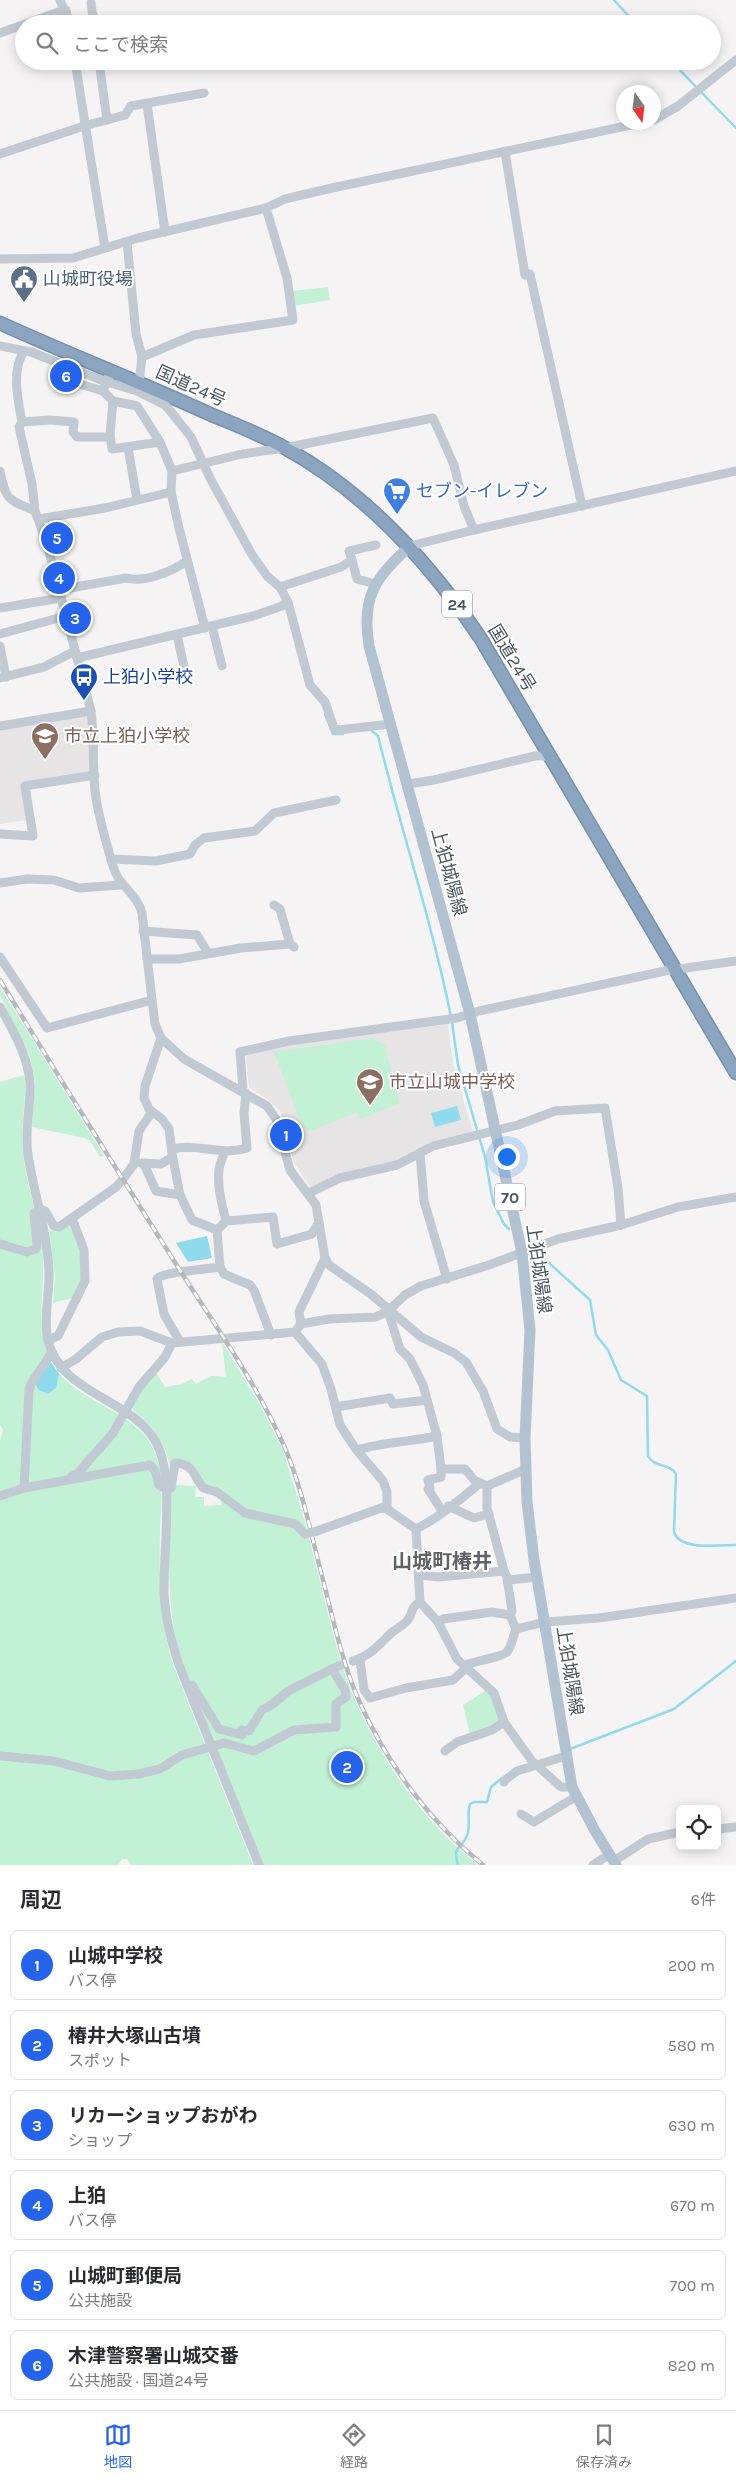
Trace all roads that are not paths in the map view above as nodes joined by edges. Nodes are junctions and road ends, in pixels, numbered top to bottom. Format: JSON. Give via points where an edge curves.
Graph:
{"nodes":[{"id":1,"x":60,"y":0,"type":"edge"},
{"id":2,"x":91,"y":3,"type":"dead end"},
{"id":3,"x":66,"y":10,"type":"dead end"},
{"id":4,"x":50,"y":15,"type":"edge"},
{"id":5,"x":67,"y":15,"type":"edge"},
{"id":6,"x":93,"y":15,"type":"edge"},
{"id":7,"x":15,"y":28,"type":"edge"},
{"id":8,"x":0,"y":33,"type":"edge"},
{"id":9,"x":736,"y":60,"type":"edge"},
{"id":10,"x":76,"y":70,"type":"edge"},
{"id":11,"x":100,"y":70,"type":"edge"},
{"id":12,"x":204,"y":93,"type":"dead end"},
{"id":13,"x":147,"y":104,"type":"junction"},
{"id":14,"x":661,"y":116,"type":"edge"},
{"id":15,"x":107,"y":120,"type":"junction"},
{"id":16,"x":84,"y":126,"type":"junction"},
{"id":17,"x":616,"y":128,"type":"edge"},
{"id":18,"x":505,"y":152,"type":"junction"},
{"id":19,"x":0,"y":154,"type":"edge"},
{"id":20,"x":266,"y":208,"type":"junction"},
{"id":21,"x":166,"y":232,"type":"junction"},
{"id":22,"x":128,"y":242,"type":"junction"},
{"id":23,"x":105,"y":248,"type":"junction"},
{"id":24,"x":0,"y":259,"type":"edge"},
{"id":25,"x":0,"y":323,"type":"edge"},
{"id":26,"x":0,"y":346,"type":"edge"},
{"id":27,"x":24,"y":350,"type":"junction"},
{"id":28,"x":142,"y":357,"type":"junction"},
{"id":29,"x":56,"y":377,"type":"dead end"},
{"id":30,"x":107,"y":382,"type":"junction"},
{"id":31,"x":139,"y":383,"type":"junction"},
{"id":32,"x":113,"y":401,"type":"junction"},
{"id":33,"x":22,"y":422,"type":"junction"},
{"id":34,"x":110,"y":437,"type":"junction"},
{"id":35,"x":160,"y":442,"type":"junction"},
{"id":36,"x":128,"y":447,"type":"junction"},
{"id":37,"x":285,"y":448,"type":"junction"},
{"id":38,"x":202,"y":464,"type":"junction"},
{"id":39,"x":0,"y":471,"type":"edge"},
{"id":40,"x":172,"y":471,"type":"junction"},
{"id":41,"x":736,"y":471,"type":"edge"},
{"id":42,"x":172,"y":492,"type":"junction"},
{"id":43,"x":2,"y":494,"type":"edge"},
{"id":44,"x":137,"y":500,"type":"junction"},
{"id":45,"x":582,"y":506,"type":"junction"},
{"id":46,"x":37,"y":515,"type":"junction"},
{"id":47,"x":474,"y":530,"type":"junction"},
{"id":48,"x":376,"y":546,"type":"dead end"},
{"id":49,"x":410,"y":546,"type":"junction"},
{"id":50,"x":352,"y":560,"type":"junction"},
{"id":51,"x":186,"y":561,"type":"junction"},
{"id":52,"x":375,"y":584,"type":"junction"},
{"id":53,"x":280,"y":587,"type":"junction"},
{"id":54,"x":60,"y":594,"type":"junction"},
{"id":55,"x":288,"y":602,"type":"junction"},
{"id":56,"x":0,"y":608,"type":"edge"},
{"id":57,"x":66,"y":616,"type":"junction"},
{"id":58,"x":208,"y":627,"type":"junction"},
{"id":59,"x":0,"y":634,"type":"edge"},
{"id":60,"x":178,"y":635,"type":"junction"},
{"id":61,"x":0,"y":646,"type":"edge"},
{"id":62,"x":76,"y":654,"type":"junction"},
{"id":63,"x":222,"y":666,"type":"dead end"},
{"id":64,"x":185,"y":671,"type":"dead end"},
{"id":65,"x":3,"y":677,"type":"edge"},
{"id":66,"x":91,"y":711,"type":"junction"},
{"id":67,"x":391,"y":724,"type":"junction"},
{"id":68,"x":0,"y":726,"type":"edge"},
{"id":69,"x":550,"y":756,"type":"junction"},
{"id":70,"x":94,"y":775,"type":"junction"},
{"id":71,"x":408,"y":784,"type":"junction"},
{"id":72,"x":336,"y":800,"type":"dead end"},
{"id":73,"x":0,"y":834,"type":"edge"},
{"id":74,"x":111,"y":859,"type":"junction"},
{"id":75,"x":0,"y":883,"type":"edge"},
{"id":76,"x":121,"y":885,"type":"junction"},
{"id":77,"x":274,"y":905,"type":"dead end"},
{"id":78,"x":143,"y":932,"type":"junction"},
{"id":79,"x":208,"y":953,"type":"junction"},
{"id":80,"x":0,"y":957,"type":"edge"},
{"id":81,"x":146,"y":959,"type":"junction"},
{"id":82,"x":736,"y":961,"type":"edge"},
{"id":83,"x":676,"y":971,"type":"junction"},
{"id":84,"x":152,"y":1000,"type":"junction"},
{"id":85,"x":0,"y":1006,"type":"edge"},
{"id":86,"x":470,"y":1014,"type":"junction"},
{"id":87,"x":160,"y":1038,"type":"junction"},
{"id":88,"x":736,"y":1073,"type":"edge"},
{"id":89,"x":245,"y":1092,"type":"junction"},
{"id":90,"x":152,"y":1112,"type":"junction"},
{"id":91,"x":496,"y":1131,"type":"junction"},
{"id":92,"x":224,"y":1152,"type":"junction"},
{"id":93,"x":172,"y":1153,"type":"junction"},
{"id":94,"x":420,"y":1153,"type":"junction"},
{"id":95,"x":134,"y":1160,"type":"junction"},
{"id":96,"x":144,"y":1164,"type":"junction"},
{"id":97,"x":309,"y":1193,"type":"junction"},
{"id":98,"x":180,"y":1195,"type":"junction"},
{"id":99,"x":736,"y":1196,"type":"edge"},
{"id":100,"x":40,"y":1209,"type":"junction"},
{"id":101,"x":72,"y":1218,"type":"junction"},
{"id":102,"x":226,"y":1221,"type":"junction"},
{"id":103,"x":319,"y":1222,"type":"junction"},
{"id":104,"x":622,"y":1225,"type":"junction"},
{"id":105,"x":217,"y":1230,"type":"junction"},
{"id":106,"x":0,"y":1244,"type":"edge"},
{"id":107,"x":522,"y":1253,"type":"junction"},
{"id":108,"x":325,"y":1258,"type":"junction"},
{"id":109,"x":220,"y":1267,"type":"junction"},
{"id":110,"x":446,"y":1280,"type":"junction"},
{"id":111,"x":388,"y":1311,"type":"junction"},
{"id":112,"x":301,"y":1324,"type":"junction"},
{"id":113,"x":295,"y":1332,"type":"junction"},
{"id":114,"x":271,"y":1335,"type":"junction"},
{"id":115,"x":48,"y":1340,"type":"junction"},
{"id":116,"x":176,"y":1342,"type":"junction"},
{"id":117,"x":52,"y":1352,"type":"junction"},
{"id":118,"x":61,"y":1368,"type":"junction"},
{"id":119,"x":427,"y":1400,"type":"junction"},
{"id":120,"x":336,"y":1407,"type":"junction"},
{"id":121,"x":124,"y":1412,"type":"junction"},
{"id":122,"x":437,"y":1436,"type":"junction"},
{"id":123,"x":525,"y":1438,"type":"junction"},
{"id":124,"x":357,"y":1450,"type":"junction"},
{"id":125,"x":442,"y":1469,"type":"junction"},
{"id":126,"x":526,"y":1469,"type":"junction"},
{"id":127,"x":64,"y":1481,"type":"junction"},
{"id":128,"x":483,"y":1485,"type":"junction"},
{"id":129,"x":24,"y":1488,"type":"junction"},
{"id":130,"x":166,"y":1489,"type":"junction"},
{"id":131,"x":0,"y":1496,"type":"edge"},
{"id":132,"x":387,"y":1508,"type":"junction"},
{"id":133,"x":445,"y":1509,"type":"junction"},
{"id":134,"x":489,"y":1514,"type":"junction"},
{"id":135,"x":416,"y":1529,"type":"junction"},
{"id":136,"x":420,"y":1575,"type":"junction"},
{"id":137,"x":506,"y":1575,"type":"junction"},
{"id":138,"x":537,"y":1577,"type":"junction"},
{"id":139,"x":736,"y":1598,"type":"edge"},
{"id":140,"x":420,"y":1602,"type":"junction"},
{"id":141,"x":510,"y":1615,"type":"junction"},
{"id":142,"x":438,"y":1622,"type":"junction"},
{"id":143,"x":545,"y":1622,"type":"junction"},
{"id":144,"x":516,"y":1629,"type":"junction"},
{"id":145,"x":465,"y":1665,"type":"junction"},
{"id":146,"x":187,"y":1685,"type":"junction"},
{"id":147,"x":504,"y":1722,"type":"junction"},
{"id":148,"x":211,"y":1747,"type":"junction"},
{"id":149,"x":445,"y":1751,"type":"dead end"},
{"id":150,"x":0,"y":1756,"type":"edge"},
{"id":151,"x":566,"y":1756,"type":"junction"},
{"id":152,"x":534,"y":1764,"type":"junction"},
{"id":153,"x":504,"y":1782,"type":"dead end"},
{"id":154,"x":575,"y":1791,"type":"junction"},
{"id":155,"x":521,"y":1814,"type":"dead end"},
{"id":156,"x":736,"y":1827,"type":"edge"},
{"id":157,"x":721,"y":1829,"type":"edge"},
{"id":158,"x":676,"y":1833,"type":"edge"},
{"id":159,"x":613,"y":1860,"type":"edge"},
{"id":160,"x":259,"y":1865,"type":"edge"},
{"id":161,"x":593,"y":1865,"type":"edge"}],
"edges":[{"from":1,"to":4,"type":"street","via":[[64,10]]},
{"from":2,"to":6,"type":"street"},
{"from":3,"to":5,"type":"street"},
{"from":7,"to":8,"type":"street"},
{"from":9,"to":14,"type":"street"},
{"from":10,"to":16,"type":"street"},
{"from":11,"to":15,"type":"street"},
{"from":12,"to":13,"type":"street"},
{"from":13,"to":15,"type":"street","via":[[131,106],[125,115]]},
{"from":13,"to":21,"type":"street"},
{"from":15,"to":16,"type":"street"},
{"from":16,"to":19,"type":"street"},
{"from":16,"to":23,"type":"street"},
{"from":17,"to":18,"type":"street"},
{"from":18,"to":20,"type":"street","via":[[285,199]]},
{"from":18,"to":45,"type":"street","via":[[525,275],[530,274]]},
{"from":20,"to":21,"type":"street"},
{"from":20,"to":28,"type":"street","via":[[287,278],[293,320],[194,334]]},
{"from":21,"to":22,"type":"street"},
{"from":22,"to":23,"type":"street"},
{"from":22,"to":28,"type":"street","via":[[136,334]]},
{"from":23,"to":24,"type":"street","via":[[73,258]]},
{"from":25,"to":30,"type":"highway","name":"国道24号","number":"24"},
{"from":26,"to":27,"type":"street"},
{"from":27,"to":30,"type":"street"},
{"from":27,"to":33,"type":"street","via":[[20,357],[16,391]]},
{"from":28,"to":31,"type":"street"},
{"from":29,"to":30,"type":"street","via":[[82,383]]},
{"from":30,"to":31,"type":"highway","name":"国道24号","number":"24"},
{"from":30,"to":32,"type":"street"},
{"from":30,"to":38,"type":"street","via":[[137,390],[165,405],[191,437]]},
{"from":31,"to":37,"type":"highway","name":"国道24号","number":"24"},
{"from":32,"to":34,"type":"street"},
{"from":32,"to":35,"type":"street","via":[[137,406]]},
{"from":33,"to":34,"type":"street","via":[[74,422],[73,432],[77,436]]},
{"from":33,"to":46,"type":"street","via":[[20,427]]},
{"from":34,"to":36,"type":"street","via":[[112,449]]},
{"from":35,"to":36,"type":"street"},
{"from":35,"to":40,"type":"street"},
{"from":36,"to":44,"type":"street"},
{"from":37,"to":38,"type":"street"},
{"from":37,"to":47,"type":"street","via":[[433,418],[454,464],[464,506]]},
{"from":37,"to":49,"type":"highway","name":"国道24号","number":"24","via":[[373,511]]},
{"from":38,"to":40,"type":"street"},
{"from":38,"to":53,"type":"street","via":[[251,553],[267,576]]},
{"from":39,"to":43,"type":"street"},
{"from":40,"to":42,"type":"street"},
{"from":41,"to":45,"type":"street"},
{"from":42,"to":44,"type":"street"},
{"from":42,"to":51,"type":"street"},
{"from":43,"to":46,"type":"street"},
{"from":44,"to":46,"type":"street"},
{"from":45,"to":47,"type":"street"},
{"from":46,"to":54,"type":"street"},
{"from":47,"to":49,"type":"street"},
{"from":48,"to":50,"type":"street","via":[[349,551]]},
{"from":49,"to":52,"type":"main road","name":"上狛城陽線","number":"70","via":[[385,569]]},
{"from":49,"to":69,"type":"highway","name":"国道24号","number":"24","via":[[451,594]]},
{"from":50,"to":52,"type":"street","via":[[357,579]]},
{"from":50,"to":53,"type":"street","via":[[341,568]]},
{"from":51,"to":54,"type":"street","via":[[145,579],[134,581],[126,578]]},
{"from":51,"to":58,"type":"street"},
{"from":52,"to":67,"type":"main road","name":"上狛城陽線","number":"70","via":[[367,604],[366,624]]},
{"from":53,"to":55,"type":"street"},
{"from":54,"to":56,"type":"street"},
{"from":54,"to":57,"type":"street"},
{"from":55,"to":58,"type":"street","via":[[253,616]]},
{"from":55,"to":67,"type":"street","via":[[310,685],[325,702],[334,728]]},
{"from":57,"to":59,"type":"street"},
{"from":57,"to":62,"type":"street"},
{"from":58,"to":60,"type":"street"},
{"from":58,"to":63,"type":"street"},
{"from":60,"to":62,"type":"street"},
{"from":60,"to":64,"type":"street"},
{"from":61,"to":65,"type":"street"},
{"from":62,"to":65,"type":"street","via":[[44,667]]},
{"from":62,"to":66,"type":"street"},
{"from":66,"to":68,"type":"street"},
{"from":66,"to":70,"type":"street"},
{"from":67,"to":71,"type":"main road","name":"上狛城陽線","number":"70"},
{"from":69,"to":71,"type":"street","via":[[535,756]]},
{"from":69,"to":83,"type":"highway","name":"国道24号","number":"24"},
{"from":70,"to":73,"type":"street","via":[[25,786],[33,836]]},
{"from":70,"to":74,"type":"street","via":[[97,803]]},
{"from":71,"to":86,"type":"main road","name":"上狛城陽線","number":"70"},
{"from":72,"to":74,"type":"street","via":[[274,813],[255,831],[204,838],[190,854],[156,860]]},
{"from":74,"to":76,"type":"street"},
{"from":75,"to":76,"type":"street","via":[[28,879],[54,880],[79,888]]},
{"from":76,"to":78,"type":"street","via":[[139,902]]},
{"from":77,"to":79,"type":"street","via":[[280,909],[292,946]]},
{"from":78,"to":79,"type":"street","via":[[197,935]]},
{"from":78,"to":81,"type":"street"},
{"from":79,"to":81,"type":"street","via":[[179,959]]},
{"from":80,"to":84,"type":"street","via":[[47,1028]]},
{"from":81,"to":84,"type":"street"},
{"from":82,"to":83,"type":"street"},
{"from":83,"to":86,"type":"street"},
{"from":83,"to":88,"type":"highway","name":"国道24号","number":"24"},
{"from":84,"to":87,"type":"street"},
{"from":85,"to":100,"type":"street","via":[[28,1070],[28,1152]]},
{"from":86,"to":89,"type":"street","via":[[289,1041],[240,1052]]},
{"from":86,"to":91,"type":"main road","name":"上狛城陽線","number":"70"},
{"from":87,"to":89,"type":"street","via":[[184,1059]]},
{"from":87,"to":90,"type":"street","via":[[144,1095]]},
{"from":89,"to":92,"type":"street","via":[[247,1148]]},
{"from":89,"to":97,"type":"street","via":[[264,1104],[273,1115],[290,1170]]},
{"from":90,"to":93,"type":"street","via":[[170,1129]]},
{"from":90,"to":95,"type":"street","via":[[139,1131]]},
{"from":91,"to":94,"type":"street","via":[[433,1146]]},
{"from":91,"to":104,"type":"street","via":[[555,1111],[605,1108]]},
{"from":91,"to":107,"type":"main road","name":"上狛城陽線","number":"70"},
{"from":92,"to":93,"type":"street","via":[[190,1146]]},
{"from":92,"to":102,"type":"street","via":[[219,1168],[219,1194]]},
{"from":93,"to":96,"type":"street","via":[[161,1164]]},
{"from":93,"to":98,"type":"street"},
{"from":94,"to":97,"type":"street","via":[[397,1165],[340,1178]]},
{"from":94,"to":110,"type":"street","via":[[424,1201]]},
{"from":95,"to":96,"type":"street"},
{"from":95,"to":101,"type":"street","via":[[116,1187]]},
{"from":96,"to":98,"type":"street","via":[[156,1191]]},
{"from":97,"to":103,"type":"street","via":[[316,1205]]},
{"from":98,"to":105,"type":"street","via":[[192,1220]]},
{"from":99,"to":104,"type":"street","via":[[678,1207]]},
{"from":100,"to":101,"type":"street","via":[[45,1211],[54,1226]]},
{"from":100,"to":106,"type":"street","via":[[34,1213],[36,1249],[27,1252]]},
{"from":100,"to":115,"type":"street","via":[[49,1271]]},
{"from":101,"to":115,"type":"street","via":[[84,1250],[85,1281],[58,1336]]},
{"from":102,"to":103,"type":"street","via":[[273,1217],[277,1244],[312,1234]]},
{"from":102,"to":105,"type":"street"},
{"from":103,"to":108,"type":"street"},
{"from":104,"to":107,"type":"street","via":[[558,1239]]},
{"from":105,"to":109,"type":"street"},
{"from":107,"to":110,"type":"street"},
{"from":107,"to":123,"type":"main road","name":"上狛城陽線","number":"70","via":[[530,1330]]},
{"from":108,"to":111,"type":"street","via":[[335,1271],[372,1295]]},
{"from":108,"to":112,"type":"street","via":[[299,1312]]},
{"from":109,"to":114,"type":"street","via":[[224,1274],[250,1285],[254,1290]]},
{"from":109,"to":116,"type":"street","via":[[164,1273],[156,1279],[164,1314]]},
{"from":110,"to":111,"type":"street","via":[[413,1290]]},
{"from":111,"to":112,"type":"street","via":[[376,1317]]},
{"from":111,"to":119,"type":"street","via":[[400,1348],[415,1368]]},
{"from":111,"to":123,"type":"street","via":[[421,1337],[466,1362],[483,1391],[497,1429],[510,1437]]},
{"from":112,"to":113,"type":"street"},
{"from":113,"to":114,"type":"street"},
{"from":113,"to":120,"type":"street","via":[[322,1364]]},
{"from":114,"to":116,"type":"street"},
{"from":115,"to":117,"type":"street"},
{"from":116,"to":118,"type":"street","via":[[134,1330],[108,1334]]},
{"from":116,"to":121,"type":"street"},
{"from":117,"to":118,"type":"street"},
{"from":117,"to":129,"type":"street","via":[[29,1390]]},
{"from":118,"to":121,"type":"street","via":[[75,1381]]},
{"from":119,"to":120,"type":"street","via":[[393,1404],[390,1398]]},
{"from":119,"to":122,"type":"street"},
{"from":120,"to":124,"type":"street","via":[[340,1425]]},
{"from":121,"to":127,"type":"street","via":[[105,1443],[78,1473]]},
{"from":121,"to":130,"type":"street","via":[[144,1427],[157,1445],[163,1461]]},
{"from":122,"to":124,"type":"street"},
{"from":122,"to":125,"type":"street"},
{"from":123,"to":126,"type":"main road","name":"上狛城陽線","number":"70"},
{"from":124,"to":132,"type":"street","via":[[383,1481]]},
{"from":125,"to":128,"type":"street","via":[[465,1469]]},
{"from":125,"to":133,"type":"street","via":[[441,1477],[428,1480],[428,1489]]},
{"from":126,"to":128,"type":"street"},
{"from":126,"to":138,"type":"main road","name":"上狛城陽線","number":"70"},
{"from":127,"to":129,"type":"street"},
{"from":127,"to":130,"type":"street","via":[[150,1465],[159,1485]]},
{"from":128,"to":133,"type":"street"},
{"from":128,"to":134,"type":"street"},
{"from":129,"to":131,"type":"street"},
{"from":130,"to":132,"type":"street","bridge":true,"via":[[171,1488],[175,1463],[187,1465],[203,1488],[217,1492],[236,1508],[251,1515],[295,1524],[305,1534]]},
{"from":130,"to":146,"type":"street","via":[[165,1605],[174,1651]]},
{"from":132,"to":135,"type":"street"},
{"from":133,"to":134,"type":"street","via":[[474,1518]]},
{"from":133,"to":135,"type":"street","via":[[434,1520]]},
{"from":134,"to":137,"type":"street"},
{"from":135,"to":136,"type":"street"},
{"from":136,"to":137,"type":"street"},
{"from":136,"to":140,"type":"street"},
{"from":137,"to":138,"type":"street","via":[[517,1580]]},
{"from":137,"to":141,"type":"street"},
{"from":138,"to":143,"type":"main road","name":"上狛城陽線","number":"70"},
{"from":139,"to":143,"type":"street","via":[[599,1618]]},
{"from":140,"to":142,"type":"street"},
{"from":140,"to":145,"type":"street","via":[[411,1610],[409,1620],[379,1648],[356,1660],[364,1690],[370,1698],[453,1680]]},
{"from":141,"to":142,"type":"street","via":[[492,1612]]},
{"from":141,"to":144,"type":"street"},
{"from":142,"to":145,"type":"street","via":[[453,1653]]},
{"from":143,"to":144,"type":"street"},
{"from":143,"to":151,"type":"main road","name":"上狛城陽線","number":"70"},
{"from":144,"to":145,"type":"street","via":[[505,1654]]},
{"from":145,"to":147,"type":"street","via":[[494,1693]]},
{"from":146,"to":148,"type":"street"},
{"from":146,"to":148,"type":"street","via":[[192,1685],[197,1691],[219,1729],[242,1735],[241,1730],[249,1731],[262,1710],[335,1667],[346,1694],[336,1704],[336,1726],[294,1730],[254,1751],[224,1743]]},
{"from":147,"to":149,"type":"street","via":[[492,1730],[457,1742]]},
{"from":147,"to":152,"type":"street"},
{"from":148,"to":150,"type":"street","via":[[182,1755],[151,1772],[110,1776],[54,1761]]},
{"from":148,"to":160,"type":"street"},
{"from":151,"to":152,"type":"street"},
{"from":151,"to":154,"type":"main road","name":"上狛城陽線","number":"70"},
{"from":152,"to":153,"type":"street","via":[[517,1771]]},
{"from":152,"to":154,"type":"street","via":[[561,1787]]},
{"from":154,"to":155,"type":"street","via":[[534,1822]]},
{"from":154,"to":159,"type":"main road","name":"上狛城陽線","number":"70"},
{"from":156,"to":157,"type":"street"},
{"from":158,"to":159,"type":"street","via":[[648,1839]]},
{"from":159,"to":161,"type":"street"}]}
